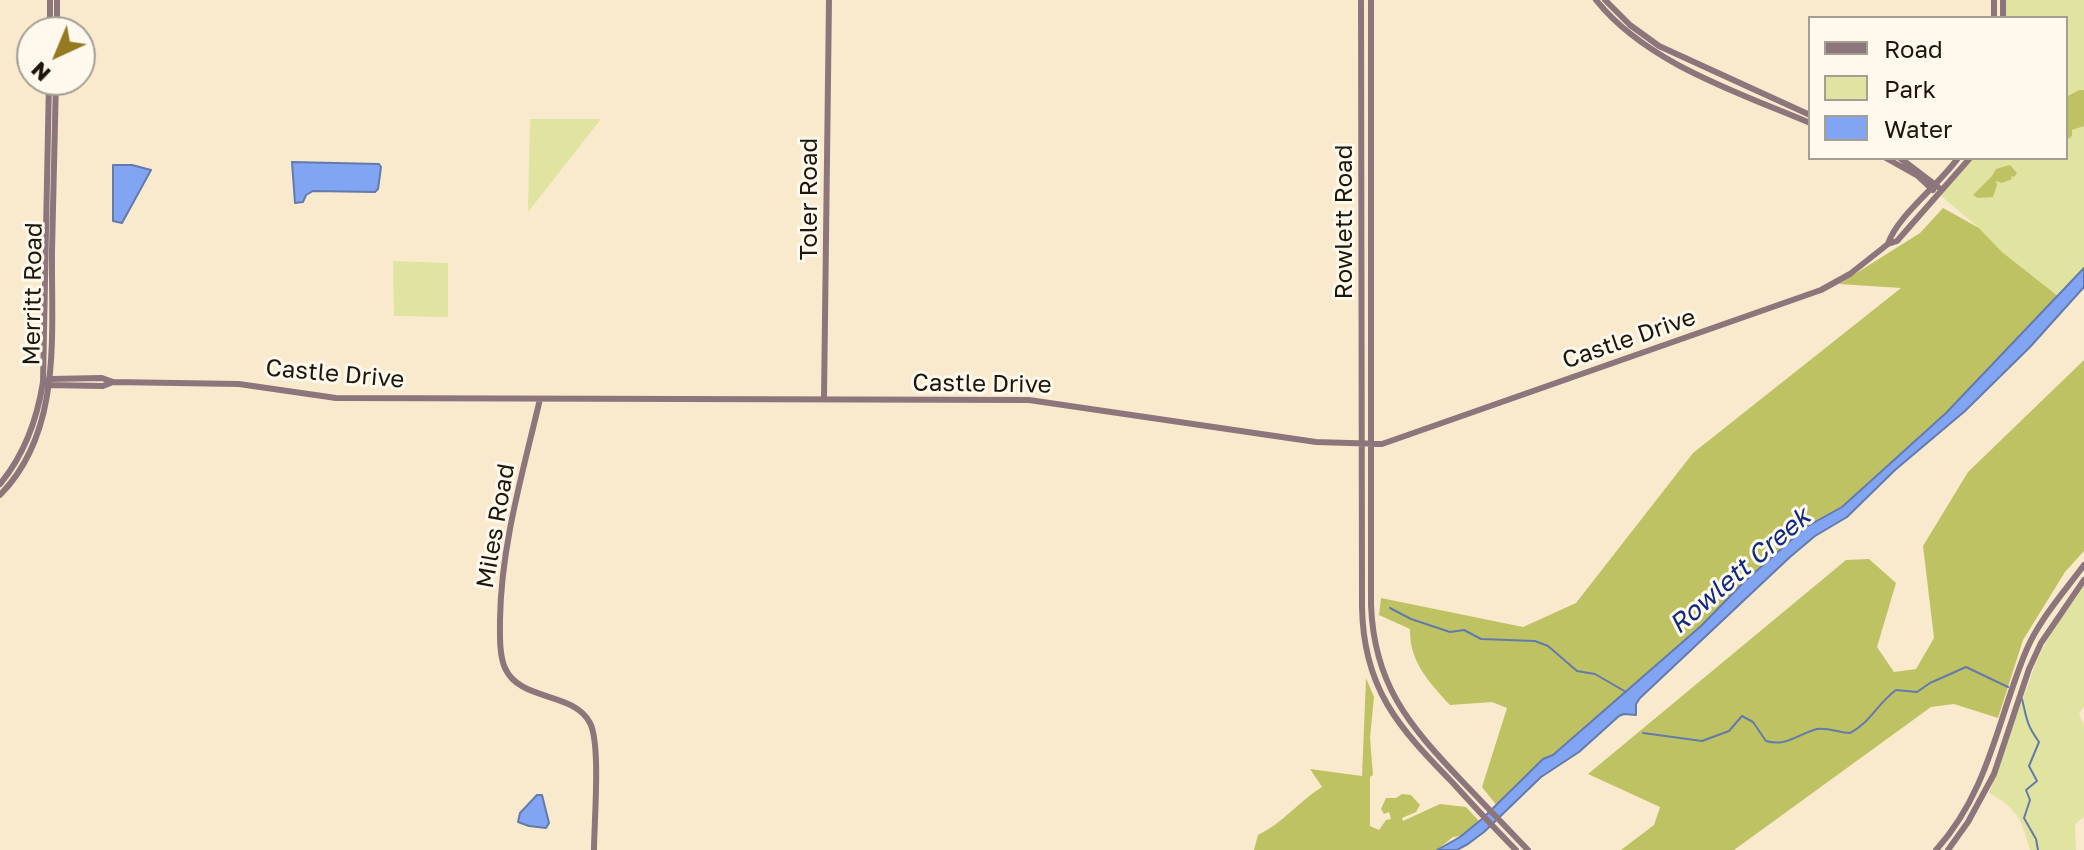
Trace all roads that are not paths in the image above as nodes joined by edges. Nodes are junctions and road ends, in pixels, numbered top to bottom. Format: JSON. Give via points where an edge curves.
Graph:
{"nodes":[{"id":1,"x":829,"y":0,"type":"edge"},
{"id":2,"x":1361,"y":0,"type":"edge"},
{"id":3,"x":1371,"y":0,"type":"edge"},
{"id":4,"x":1596,"y":0,"type":"edge"},
{"id":5,"x":1605,"y":0,"type":"edge"},
{"id":6,"x":49,"y":96,"type":"edge"},
{"id":7,"x":56,"y":96,"type":"edge"},
{"id":8,"x":1808,"y":114,"type":"edge"},
{"id":9,"x":1808,"y":122,"type":"edge"},
{"id":10,"x":1890,"y":160,"type":"edge"},
{"id":11,"x":1902,"y":160,"type":"edge"},
{"id":12,"x":1957,"y":160,"type":"edge"},
{"id":13,"x":1968,"y":160,"type":"edge"},
{"id":14,"x":1938,"y":190,"type":"junction"},
{"id":15,"x":1362,"y":300,"type":"junction"},
{"id":16,"x":1372,"y":300,"type":"junction"},
{"id":17,"x":47,"y":383,"type":"junction"},
{"id":18,"x":540,"y":399,"type":"junction"},
{"id":19,"x":824,"y":399,"type":"junction"},
{"id":20,"x":1366,"y":444,"type":"junction"},
{"id":21,"x":0,"y":484,"type":"edge"},
{"id":22,"x":0,"y":495,"type":"edge"},
{"id":23,"x":1362,"y":543,"type":"junction"},
{"id":24,"x":2084,"y":565,"type":"edge"},
{"id":25,"x":1371,"y":580,"type":"junction"},
{"id":26,"x":2084,"y":580,"type":"edge"},
{"id":27,"x":594,"y":850,"type":"edge"},
{"id":28,"x":1516,"y":850,"type":"edge"},
{"id":29,"x":1528,"y":850,"type":"edge"},
{"id":30,"x":1936,"y":850,"type":"edge"},
{"id":31,"x":1948,"y":850,"type":"edge"}],
"edges":[{"from":1,"to":19,"type":"street","name":"Toler Road"},
{"from":2,"to":15,"type":"street","name":"Rowlett Road"},
{"from":3,"to":16,"type":"street","name":"Rowlett Road"},
{"from":4,"to":9,"type":"street","via":[[1655,53]]},
{"from":5,"to":8,"type":"street","via":[[1659,46]]},
{"from":6,"to":17,"type":"street","name":"Merritt Road"},
{"from":7,"to":17,"type":"street","name":"Merritt Road"},
{"from":10,"to":14,"type":"street"},
{"from":11,"to":14,"type":"street"},
{"from":12,"to":14,"type":"street"},
{"from":13,"to":14,"type":"street"},
{"from":14,"to":20,"type":"street","name":"Castle Drive","via":[[1897,241],[1821,290],[1382,444]]},
{"from":15,"to":16,"type":"street"},
{"from":15,"to":20,"type":"street","name":"Rowlett Road"},
{"from":16,"to":20,"type":"street","name":"Rowlett Road"},
{"from":17,"to":18,"type":"street","name":"Castle Drive","via":[[102,378],[239,384],[336,398]]},
{"from":17,"to":21,"type":"street","name":"Merritt Road","via":[[35,423]]},
{"from":17,"to":22,"type":"street","name":"Merritt Road","via":[[33,445]]},
{"from":18,"to":19,"type":"street","name":"Castle Drive"},
{"from":18,"to":27,"type":"street","name":"Miles Road","via":[[504,560],[501,650],[514,680],[576,708],[591,724]]},
{"from":19,"to":20,"type":"street","name":"Castle Drive","via":[[1029,400],[1316,442]]},
{"from":20,"to":23,"type":"street"},
{"from":20,"to":25,"type":"street"},
{"from":23,"to":25,"type":"street"},
{"from":23,"to":28,"type":"street","via":[[1364,639],[1378,687],[1402,730]]},
{"from":24,"to":30,"type":"street","via":[[2029,645],[1987,767]]},
{"from":25,"to":29,"type":"street","via":[[1372,631],[1388,686],[1413,727]]},
{"from":26,"to":31,"type":"street","via":[[2046,633],[1991,781]]}]}
